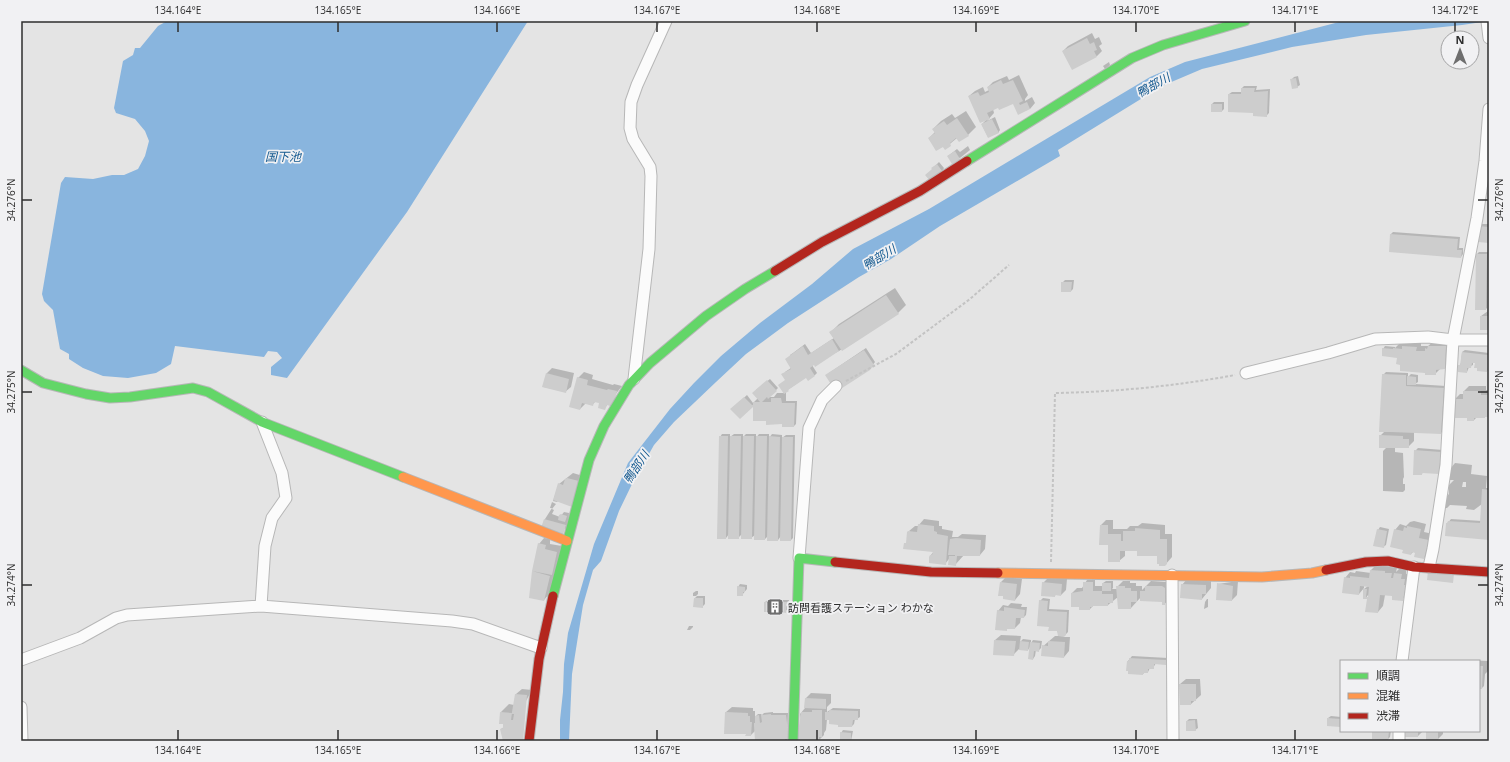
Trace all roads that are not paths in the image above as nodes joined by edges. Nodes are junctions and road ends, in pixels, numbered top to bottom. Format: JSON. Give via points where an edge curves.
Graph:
{"nodes":[{"id":1,"x":666,"y":21,"type":"edge"},
{"id":2,"x":1245,"y":21,"type":"edge"},
{"id":3,"x":1487,"y":21,"type":"edge"},
{"id":4,"x":1489,"y":38,"type":"edge"},
{"id":5,"x":1489,"y":109,"type":"edge"},
{"id":6,"x":1453,"y":340,"type":"junction"},
{"id":7,"x":1489,"y":340,"type":"edge"},
{"id":8,"x":21,"y":370,"type":"edge"},
{"id":9,"x":1246,"y":373,"type":"road end"},
{"id":10,"x":634,"y":380,"type":"junction"},
{"id":11,"x":836,"y":386,"type":"road end"},
{"id":12,"x":262,"y":422,"type":"junction"},
{"id":13,"x":567,"y":541,"type":"junction"},
{"id":14,"x":799,"y":558,"type":"junction"},
{"id":15,"x":1429,"y":566,"type":"junction"},
{"id":16,"x":1414,"y":567,"type":"junction"},
{"id":17,"x":1489,"y":572,"type":"edge"},
{"id":18,"x":1172,"y":575,"type":"junction"},
{"id":19,"x":261,"y":606,"type":"junction"},
{"id":20,"x":541,"y":648,"type":"junction"},
{"id":21,"x":21,"y":660,"type":"edge"},
{"id":22,"x":1402,"y":660,"type":"edge"},
{"id":23,"x":21,"y":707,"type":"edge"},
{"id":24,"x":22,"y":741,"type":"edge"},
{"id":25,"x":529,"y":741,"type":"edge"},
{"id":26,"x":793,"y":741,"type":"edge"},
{"id":27,"x":1173,"y":741,"type":"edge"}],
"edges":[{"from":1,"to":10,"type":"street","via":[[631,102],[630,128],[633,139],[650,167],[651,176],[649,249]]},
{"from":2,"to":10,"type":"street","via":[[1164,45],[1132,58],[920,191],[822,242],[745,289],[706,316],[650,363]]},
{"from":3,"to":4,"type":"street"},
{"from":5,"to":6,"type":"street","via":[[1477,218]]},
{"from":6,"to":7,"type":"street"},
{"from":6,"to":9,"type":"street","via":[[1428,337],[1375,339]]},
{"from":6,"to":15,"type":"street","via":[[1446,465]]},
{"from":8,"to":12,"type":"street","via":[[43,383],[110,398],[193,388],[208,392]]},
{"from":10,"to":13,"type":"street","via":[[604,426],[589,460]]},
{"from":11,"to":14,"type":"street","via":[[822,400],[809,428]]},
{"from":12,"to":13,"type":"street"},
{"from":12,"to":19,"type":"street","via":[[282,473],[286,498],[272,518],[265,546]]},
{"from":13,"to":20,"type":"street"},
{"from":14,"to":18,"type":"street","via":[[932,572]]},
{"from":14,"to":26,"type":"street"},
{"from":15,"to":16,"type":"street"},
{"from":15,"to":17,"type":"street"},
{"from":16,"to":18,"type":"street","via":[[1388,561],[1366,562],[1312,573],[1262,577]]},
{"from":16,"to":22,"type":"street"},
{"from":18,"to":27,"type":"street"},
{"from":19,"to":20,"type":"street","via":[[452,620],[473,624]]},
{"from":19,"to":21,"type":"street","via":[[128,615],[116,618],[80,638]]},
{"from":20,"to":25,"type":"street"},
{"from":23,"to":24,"type":"street"}]}
